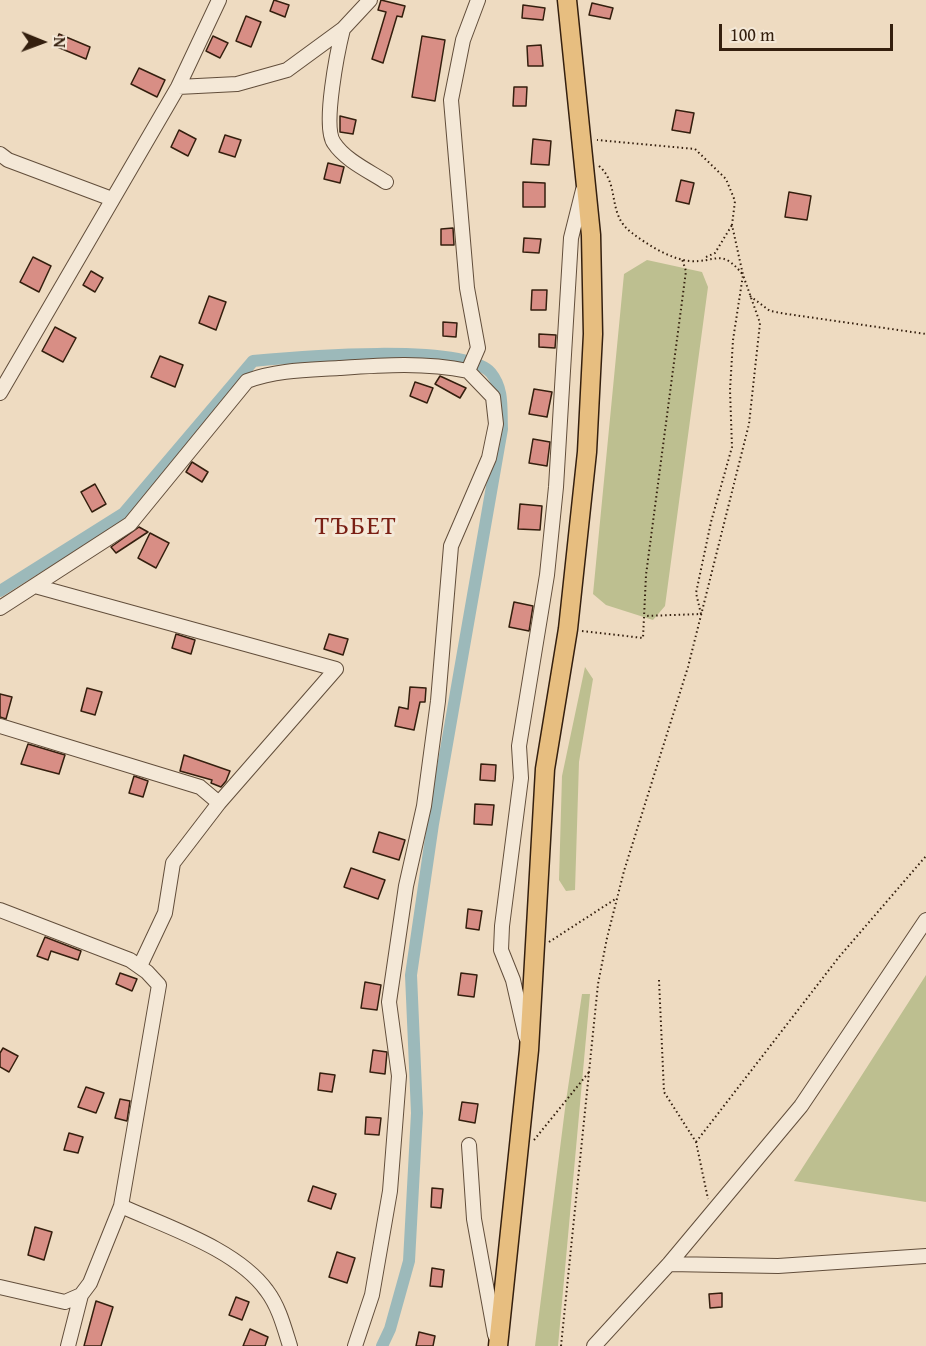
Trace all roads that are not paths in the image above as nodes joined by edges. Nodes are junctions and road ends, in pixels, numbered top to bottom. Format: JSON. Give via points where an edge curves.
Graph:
{"nodes":[{"id":1,"x":219,"y":0,"type":"edge"},
{"id":2,"x":370,"y":0,"type":"edge"},
{"id":3,"x":478,"y":0,"type":"edge"},
{"id":4,"x":567,"y":0,"type":"edge"},
{"id":5,"x":343,"y":29,"type":"junction"},
{"id":6,"x":178,"y":87,"type":"junction"},
{"id":7,"x":0,"y":154,"type":"edge"},
{"id":8,"x":586,"y":176,"type":"junction"},
{"id":9,"x":386,"y":182,"type":"dead end"},
{"id":10,"x":112,"y":199,"type":"junction"},
{"id":11,"x":468,"y":371,"type":"junction"},
{"id":12,"x":0,"y":393,"type":"edge"},
{"id":13,"x":35,"y":586,"type":"junction"},
{"id":14,"x":0,"y":608,"type":"edge"},
{"id":15,"x":0,"y":726,"type":"edge"},
{"id":16,"x":219,"y":803,"type":"junction"},
{"id":17,"x":0,"y":910,"type":"edge"},
{"id":18,"x":926,"y":920,"type":"edge"},
{"id":19,"x":140,"y":966,"type":"junction"},
{"id":20,"x":529,"y":1050,"type":"junction"},
{"id":21,"x":469,"y":1145,"type":"dead end"},
{"id":22,"x":121,"y":1206,"type":"junction"},
{"id":23,"x":926,"y":1256,"type":"edge"},
{"id":24,"x":669,"y":1264,"type":"junction"},
{"id":25,"x":0,"y":1287,"type":"edge"},
{"id":26,"x":81,"y":1295,"type":"junction"},
{"id":27,"x":68,"y":1346,"type":"edge"},
{"id":28,"x":290,"y":1346,"type":"edge"},
{"id":29,"x":355,"y":1346,"type":"edge"},
{"id":30,"x":498,"y":1346,"type":"edge"},
{"id":31,"x":594,"y":1346,"type":"edge"}],
"edges":[{"from":1,"to":6,"type":"street"},
{"from":2,"to":5,"type":"street"},
{"from":3,"to":11,"type":"street","via":[[463,40],[452,100],[467,288],[477,348]]},
{"from":4,"to":8,"type":"main road"},
{"from":5,"to":6,"type":"street","via":[[287,70],[237,84]]},
{"from":5,"to":9,"type":"street","via":[[334,69],[332,141],[342,153]]},
{"from":6,"to":10,"type":"street"},
{"from":7,"to":10,"type":"street"},
{"from":8,"to":20,"type":"main road","via":[[593,334],[587,452],[568,629],[545,769]]},
{"from":8,"to":20,"type":"street","via":[[571,238],[556,488],[547,575],[519,746],[520,777],[502,926],[501,950],[513,980]]},
{"from":10,"to":12,"type":"street"},
{"from":11,"to":13,"type":"street","via":[[441,365],[402,364],[271,373],[247,381],[130,524]]},
{"from":11,"to":29,"type":"street","via":[[493,397],[496,424],[489,458],[451,546],[438,701],[424,806],[406,886],[389,1002],[399,1076],[390,1191],[372,1295]]},
{"from":13,"to":14,"type":"street"},
{"from":13,"to":16,"type":"street","via":[[336,669]]},
{"from":15,"to":16,"type":"street","via":[[200,787]]},
{"from":16,"to":19,"type":"street","via":[[173,863],[165,913]]},
{"from":17,"to":19,"type":"street","via":[[92,943]]},
{"from":18,"to":24,"type":"street","via":[[801,1106]]},
{"from":19,"to":22,"type":"street","via":[[159,985]]},
{"from":20,"to":30,"type":"main road"},
{"from":21,"to":30,"type":"street","via":[[474,1219]]},
{"from":22,"to":26,"type":"street","via":[[90,1283]]},
{"from":22,"to":28,"type":"street","via":[[222,1253],[249,1271],[271,1299]]},
{"from":23,"to":24,"type":"street","via":[[778,1266]]},
{"from":24,"to":31,"type":"street"},
{"from":25,"to":26,"type":"street","via":[[64,1302]]},
{"from":26,"to":27,"type":"street"}]}
